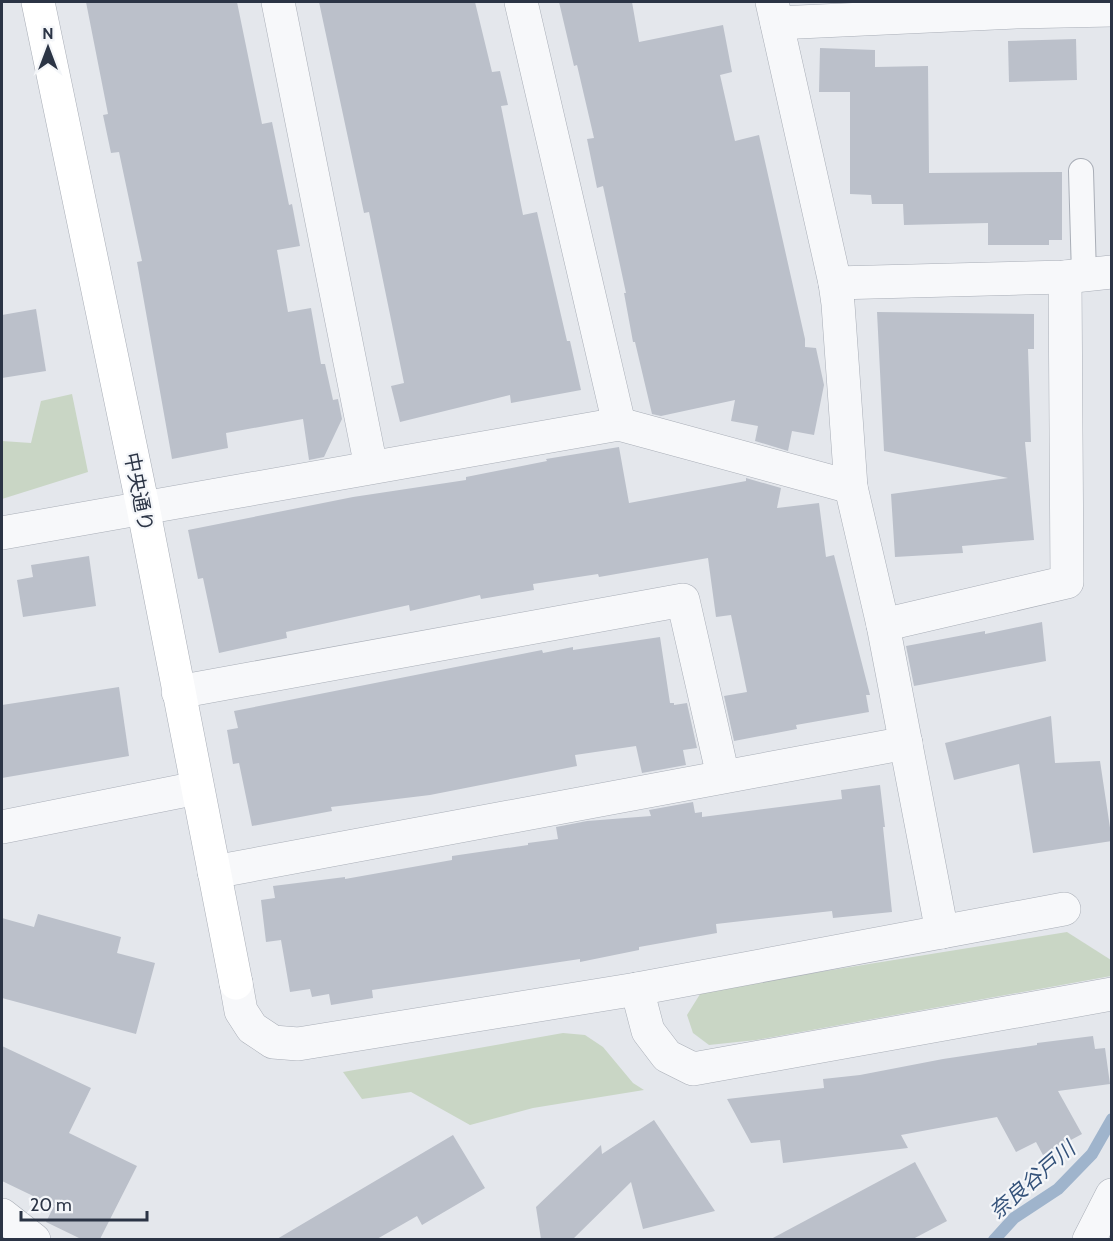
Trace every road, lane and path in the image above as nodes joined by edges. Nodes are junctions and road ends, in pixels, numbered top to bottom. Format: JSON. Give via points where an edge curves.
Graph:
{"nodes":[{"id":1,"x":38,"y":2,"type":"edge"},
{"id":2,"x":278,"y":2,"type":"edge"},
{"id":3,"x":521,"y":2,"type":"edge"},
{"id":4,"x":1015,"y":7,"type":"edge"},
{"id":5,"x":1112,"y":10,"type":"edge"},
{"id":6,"x":774,"y":12,"type":"edge"},
{"id":7,"x":1081,"y":171,"type":"dead end"},
{"id":8,"x":1087,"y":274,"type":"edge"},
{"id":9,"x":835,"y":283,"type":"junction"},
{"id":10,"x":619,"y":424,"type":"junction"},
{"id":11,"x":371,"y":467,"type":"junction"},
{"id":12,"x":851,"y":487,"type":"junction"},
{"id":13,"x":142,"y":507,"type":"junction"},
{"id":14,"x":2,"y":533,"type":"edge"},
{"id":15,"x":883,"y":625,"type":"junction"},
{"id":16,"x":178,"y":692,"type":"junction"},
{"id":17,"x":906,"y":743,"type":"junction"},
{"id":18,"x":723,"y":777,"type":"junction"},
{"id":19,"x":197,"y":788,"type":"junction"},
{"id":20,"x":2,"y":827,"type":"edge"},
{"id":21,"x":214,"y":872,"type":"junction"},
{"id":22,"x":1064,"y":909,"type":"dead end"},
{"id":23,"x":942,"y":932,"type":"junction"},
{"id":24,"x":637,"y":989,"type":"junction"},
{"id":25,"x":1112,"y":994,"type":"edge"},
{"id":26,"x":1112,"y":1195,"type":"edge"},
{"id":27,"x":2,"y":1215,"type":"edge"},
{"id":28,"x":34,"y":1239,"type":"edge"},
{"id":29,"x":1089,"y":1239,"type":"edge"}],
"edges":[{"from":1,"to":13,"type":"street","name":"中央通り"},
{"from":2,"to":11,"type":"street"},
{"from":3,"to":10,"type":"street"},
{"from":4,"to":5,"type":"street"},
{"from":4,"to":6,"type":"street"},
{"from":6,"to":9,"type":"street"},
{"from":7,"to":8,"type":"lane"},
{"from":8,"to":9,"type":"street"},
{"from":8,"to":15,"type":"street","via":[[1067,582]]},
{"from":9,"to":12,"type":"street"},
{"from":10,"to":11,"type":"street"},
{"from":10,"to":12,"type":"street"},
{"from":11,"to":13,"type":"street"},
{"from":12,"to":15,"type":"street"},
{"from":13,"to":14,"type":"street"},
{"from":13,"to":16,"type":"street","name":"中央通り"},
{"from":15,"to":17,"type":"street"},
{"from":16,"to":18,"type":"street","via":[[684,600]]},
{"from":16,"to":19,"type":"street","name":"中央通り"},
{"from":17,"to":18,"type":"street"},
{"from":17,"to":23,"type":"street"},
{"from":18,"to":21,"type":"street"},
{"from":19,"to":20,"type":"street"},
{"from":19,"to":21,"type":"street","name":"中央通り"},
{"from":21,"to":24,"type":"street","name":"中央通り","via":[[241,1011],[252,1028],[273,1042],[298,1044]]},
{"from":22,"to":23,"type":"street"},
{"from":23,"to":24,"type":"street"},
{"from":24,"to":25,"type":"street","via":[[648,1031],[667,1056],[693,1069]]},
{"from":26,"to":29,"type":"street"},
{"from":27,"to":28,"type":"street"}]}
